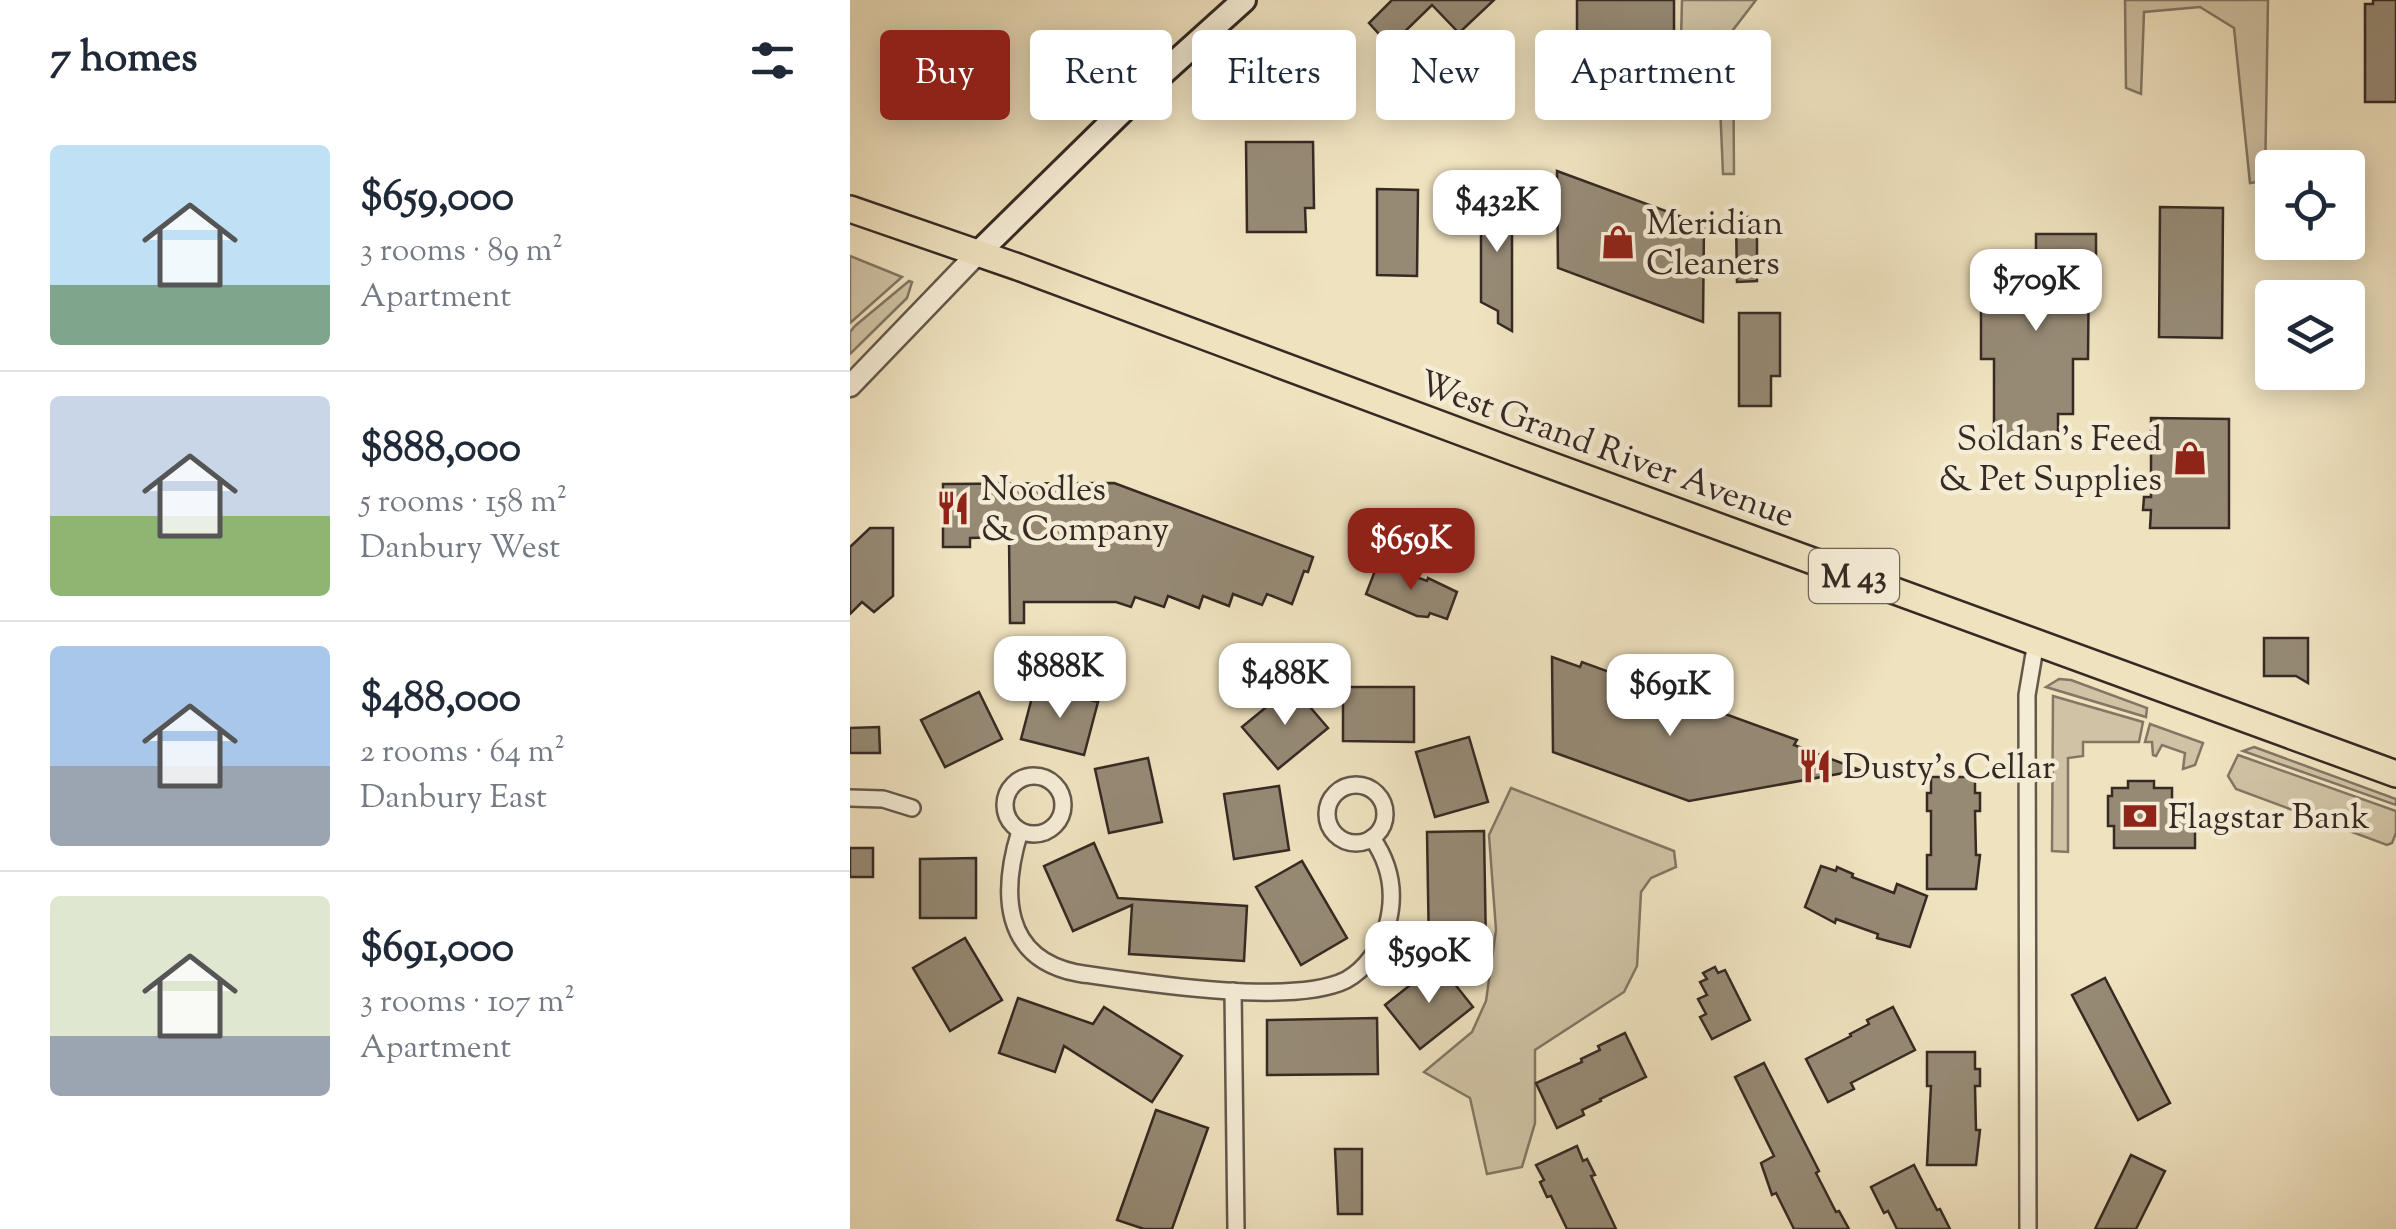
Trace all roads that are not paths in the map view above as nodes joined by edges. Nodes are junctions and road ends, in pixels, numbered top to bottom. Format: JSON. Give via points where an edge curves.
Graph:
{"nodes":[{"id":1,"x":1244,"y":0,"type":"edge"},
{"id":2,"x":850,"y":210,"type":"edge"},
{"id":3,"x":978,"y":254,"type":"junction"},
{"id":4,"x":850,"y":386,"type":"edge"},
{"id":5,"x":2036,"y":642,"type":"junction"},
{"id":6,"x":2396,"y":774,"type":"edge"},
{"id":7,"x":850,"y":798,"type":"edge"},
{"id":8,"x":912,"y":808,"type":"dead end"},
{"id":9,"x":1020,"y":831,"type":"dead end"},
{"id":10,"x":1372,"y":838,"type":"dead end"},
{"id":11,"x":1233,"y":991,"type":"junction"},
{"id":12,"x":1236,"y":1229,"type":"edge"},
{"id":13,"x":2028,"y":1229,"type":"edge"}],
"edges":[{"from":1,"to":3,"type":"main road"},
{"from":2,"to":3,"type":"main road","name":"West Grand River Avenue","number":"M 43"},
{"from":3,"to":4,"type":"street"},
{"from":3,"to":5,"type":"main road","name":"West Grand River Avenue","number":"M 43"},
{"from":5,"to":6,"type":"main road","name":"West Grand River Avenue","number":"M 43"},
{"from":5,"to":13,"type":"street","via":[[2027,695]]},
{"from":7,"to":8,"type":"street"},
{"from":9,"to":11,"type":"street","via":[[1010,902],[1030,953],[1076,973]]},
{"from":10,"to":11,"type":"street","via":[[1390,871],[1392,900],[1384,937],[1362,968],[1320,986]]},
{"from":11,"to":12,"type":"street"}]}
